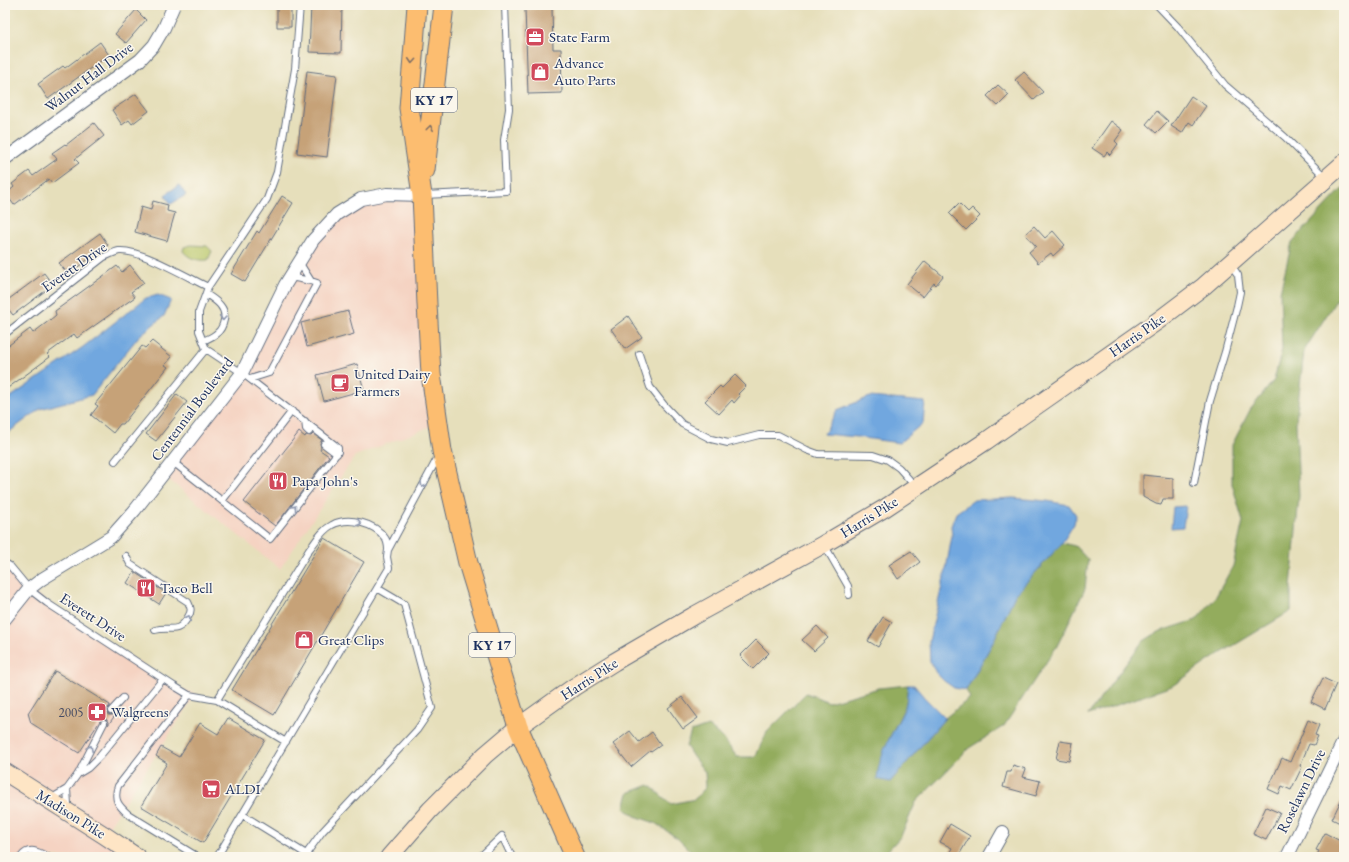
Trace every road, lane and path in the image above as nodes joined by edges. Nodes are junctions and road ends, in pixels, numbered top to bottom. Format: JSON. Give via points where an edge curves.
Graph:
{"nodes":[{"id":1,"x":174,"y":5,"type":"edge"},
{"id":2,"x":300,"y":5,"type":"edge"},
{"id":3,"x":417,"y":5,"type":"edge"},
{"id":4,"x":444,"y":5,"type":"edge"},
{"id":5,"x":505,"y":5,"type":"edge"},
{"id":6,"x":1157,"y":5,"type":"edge"},
{"id":7,"x":5,"y":159,"type":"edge"},
{"id":8,"x":1344,"y":163,"type":"edge"},
{"id":9,"x":1326,"y":178,"type":"junction"},
{"id":10,"x":422,"y":195,"type":"junction"},
{"id":11,"x":299,"y":262,"type":"junction"},
{"id":12,"x":1230,"y":264,"type":"junction"},
{"id":13,"x":290,"y":277,"type":"junction"},
{"id":14,"x":311,"y":281,"type":"junction"},
{"id":15,"x":208,"y":287,"type":"junction"},
{"id":16,"x":206,"y":294,"type":"junction"},
{"id":17,"x":5,"y":334,"type":"edge"},
{"id":18,"x":203,"y":341,"type":"junction"},
{"id":19,"x":206,"y":349,"type":"junction"},
{"id":20,"x":639,"y":354,"type":"dead end"},
{"id":21,"x":246,"y":376,"type":"junction"},
{"id":22,"x":292,"y":411,"type":"junction"},
{"id":23,"x":305,"y":421,"type":"junction"},
{"id":24,"x":309,"y":432,"type":"dead end"},
{"id":25,"x":324,"y":444,"type":"dead end"},
{"id":26,"x":442,"y":451,"type":"junction"},
{"id":27,"x":337,"y":454,"type":"junction"},
{"id":28,"x":115,"y":461,"type":"dead end"},
{"id":29,"x":173,"y":462,"type":"junction"},
{"id":30,"x":1194,"y":484,"type":"dead end"},
{"id":31,"x":916,"y":487,"type":"junction"},
{"id":32,"x":222,"y":501,"type":"junction"},
{"id":33,"x":824,"y":544,"type":"junction"},
{"id":34,"x":388,"y":550,"type":"junction"},
{"id":35,"x":126,"y":556,"type":"dead end"},
{"id":36,"x":5,"y":563,"type":"edge"},
{"id":37,"x":29,"y":588,"type":"junction"},
{"id":38,"x":377,"y":588,"type":"junction"},
{"id":39,"x":848,"y":595,"type":"dead end"},
{"id":40,"x":5,"y":619,"type":"edge"},
{"id":41,"x":155,"y":630,"type":"dead end"},
{"id":42,"x":164,"y":679,"type":"junction"},
{"id":43,"x":189,"y":695,"type":"junction"},
{"id":44,"x":124,"y":698,"type":"dead end"},
{"id":45,"x":217,"y":700,"type":"junction"},
{"id":46,"x":111,"y":711,"type":"dead end"},
{"id":47,"x":104,"y":723,"type":"dead end"},
{"id":48,"x":518,"y":727,"type":"junction"},
{"id":49,"x":1344,"y":740,"type":"edge"},
{"id":50,"x":286,"y":742,"type":"junction"},
{"id":51,"x":5,"y":772,"type":"edge"},
{"id":52,"x":78,"y":774,"type":"junction"},
{"id":53,"x":67,"y":789,"type":"junction"},
{"id":54,"x":49,"y":800,"type":"junction"},
{"id":55,"x":242,"y":814,"type":"junction"},
{"id":56,"x":72,"y":815,"type":"junction"},
{"id":57,"x":1003,"y":832,"type":"dead end"},
{"id":58,"x":307,"y":856,"type":"edge"},
{"id":59,"x":21,"y":857,"type":"edge"},
{"id":60,"x":48,"y":857,"type":"edge"},
{"id":61,"x":137,"y":857,"type":"edge"},
{"id":62,"x":198,"y":857,"type":"edge"},
{"id":63,"x":217,"y":857,"type":"edge"},
{"id":64,"x":389,"y":857,"type":"edge"},
{"id":65,"x":480,"y":857,"type":"edge"},
{"id":66,"x":512,"y":857,"type":"edge"},
{"id":67,"x":575,"y":857,"type":"edge"},
{"id":68,"x":989,"y":857,"type":"edge"},
{"id":69,"x":1287,"y":857,"type":"edge"}],
"edges":[{"from":1,"to":7,"type":"street","name":"Walnut Hall Drive","via":[[154,45],[140,60]]},
{"from":2,"to":15,"type":"lane","via":[[295,69],[277,172],[266,200]]},
{"from":3,"to":10,"type":"main road","number":"KY 17","one_way":true,"via":[[409,108]]},
{"from":10,"to":4,"type":"main road","number":"KY 17","one_way":true},
{"from":5,"to":10,"type":"lane","via":[[509,109],[504,140],[506,191]]},
{"from":6,"to":9,"type":"lane","via":[[1225,84]]},
{"from":8,"to":9,"type":"main road","name":"Harris Pike"},
{"from":9,"to":12,"type":"main road","name":"Harris Pike"},
{"from":10,"to":11,"type":"street","name":"Centennial Boulevard","via":[[387,194],[361,198],[337,214],[313,240]]},
{"from":10,"to":26,"type":"main road","number":"KY 17","via":[[431,374]]},
{"from":11,"to":13,"type":"street","name":"Centennial Boulevard"},
{"from":11,"to":14,"type":"lane"},
{"from":12,"to":30,"type":"lane","via":[[1238,275],[1240,292],[1210,401]]},
{"from":12,"to":31,"type":"main road","name":"Harris Pike","via":[[1159,320]]},
{"from":13,"to":14,"type":"lane"},
{"from":13,"to":21,"type":"street","name":"Centennial Boulevard"},
{"from":14,"to":21,"type":"lane","via":[[317,284],[270,373]]},
{"from":15,"to":16,"type":"lane"},
{"from":15,"to":17,"type":"lane","name":"Everett Drive","via":[[146,257],[118,251],[104,257]]},
{"from":16,"to":18,"type":"lane","via":[[199,312],[199,331]]},
{"from":16,"to":18,"type":"lane","one_way":true,"via":[[223,307],[225,316],[223,326],[216,334]]},
{"from":18,"to":19,"type":"lane"},
{"from":19,"to":21,"type":"lane"},
{"from":19,"to":28,"type":"lane"},
{"from":20,"to":31,"type":"lane","via":[[650,387],[664,405],[682,424],[711,439],[728,443],[758,434],[778,435],[818,454],[873,455],[894,464]]},
{"from":21,"to":22,"type":"lane"},
{"from":21,"to":29,"type":"street","name":"Centennial Boulevard"},
{"from":22,"to":23,"type":"lane"},
{"from":22,"to":32,"type":"lane"},
{"from":23,"to":24,"type":"lane"},
{"from":23,"to":27,"type":"lane","via":[[338,448]]},
{"from":25,"to":27,"type":"lane"},
{"from":26,"to":34,"type":"lane","one_way":true},
{"from":26,"to":48,"type":"main road","number":"KY 17","via":[[468,563]]},
{"from":32,"to":27,"type":"lane","one_way":true,"via":[[270,539]]},
{"from":29,"to":32,"type":"lane"},
{"from":29,"to":37,"type":"street","name":"Centennial Boulevard","via":[[111,537]]},
{"from":31,"to":33,"type":"main road","name":"Harris Pike"},
{"from":33,"to":39,"type":"lane","via":[[848,586]]},
{"from":33,"to":48,"type":"main road","name":"Harris Pike","via":[[614,662]]},
{"from":34,"to":38,"type":"lane","via":[[389,568]]},
{"from":45,"to":34,"type":"lane","one_way":true,"via":[[323,531],[333,524],[359,521],[379,531],[386,539]]},
{"from":41,"to":35,"type":"lane","one_way":true,"via":[[171,630],[185,624],[191,608],[188,602],[130,564]]},
{"from":36,"to":37,"type":"lane","name":"Everett Drive"},
{"from":37,"to":40,"type":"street","name":"Centennial Boulevard"},
{"from":37,"to":42,"type":"lane","name":"Everett Drive","via":[[47,603]]},
{"from":38,"to":50,"type":"lane"},
{"from":38,"to":58,"type":"lane","via":[[404,604],[432,708],[417,730],[322,832]]},
{"from":42,"to":43,"type":"lane","name":"Everett Drive"},
{"from":42,"to":52,"type":"lane","via":[[100,756]]},
{"from":43,"to":45,"type":"lane"},
{"from":43,"to":62,"type":"lane","via":[[118,786],[116,793],[118,805],[128,814]]},
{"from":44,"to":46,"type":"lane"},
{"from":45,"to":50,"type":"lane"},
{"from":52,"to":47,"type":"lane","one_way":true},
{"from":48,"to":64,"type":"main road","name":"Harris Pike","via":[[485,755],[430,810]]},
{"from":48,"to":67,"type":"main road","number":"KY 17"},
{"from":49,"to":69,"type":"street","name":"Roselawn Drive"},
{"from":50,"to":55,"type":"lane"},
{"from":51,"to":54,"type":"main road","name":"Madison Pike"},
{"from":52,"to":53,"type":"lane"},
{"from":53,"to":54,"type":"lane"},
{"from":53,"to":56,"type":"lane"},
{"from":54,"to":56,"type":"main road","name":"Madison Pike"},
{"from":55,"to":58,"type":"lane"},
{"from":55,"to":63,"type":"lane"},
{"from":56,"to":61,"type":"main road","name":"Madison Pike"},
{"from":57,"to":68,"type":"street"},
{"from":59,"to":60,"type":"lane","via":[[31,850]]},
{"from":65,"to":66,"type":"lane","via":[[502,836]]}]}
